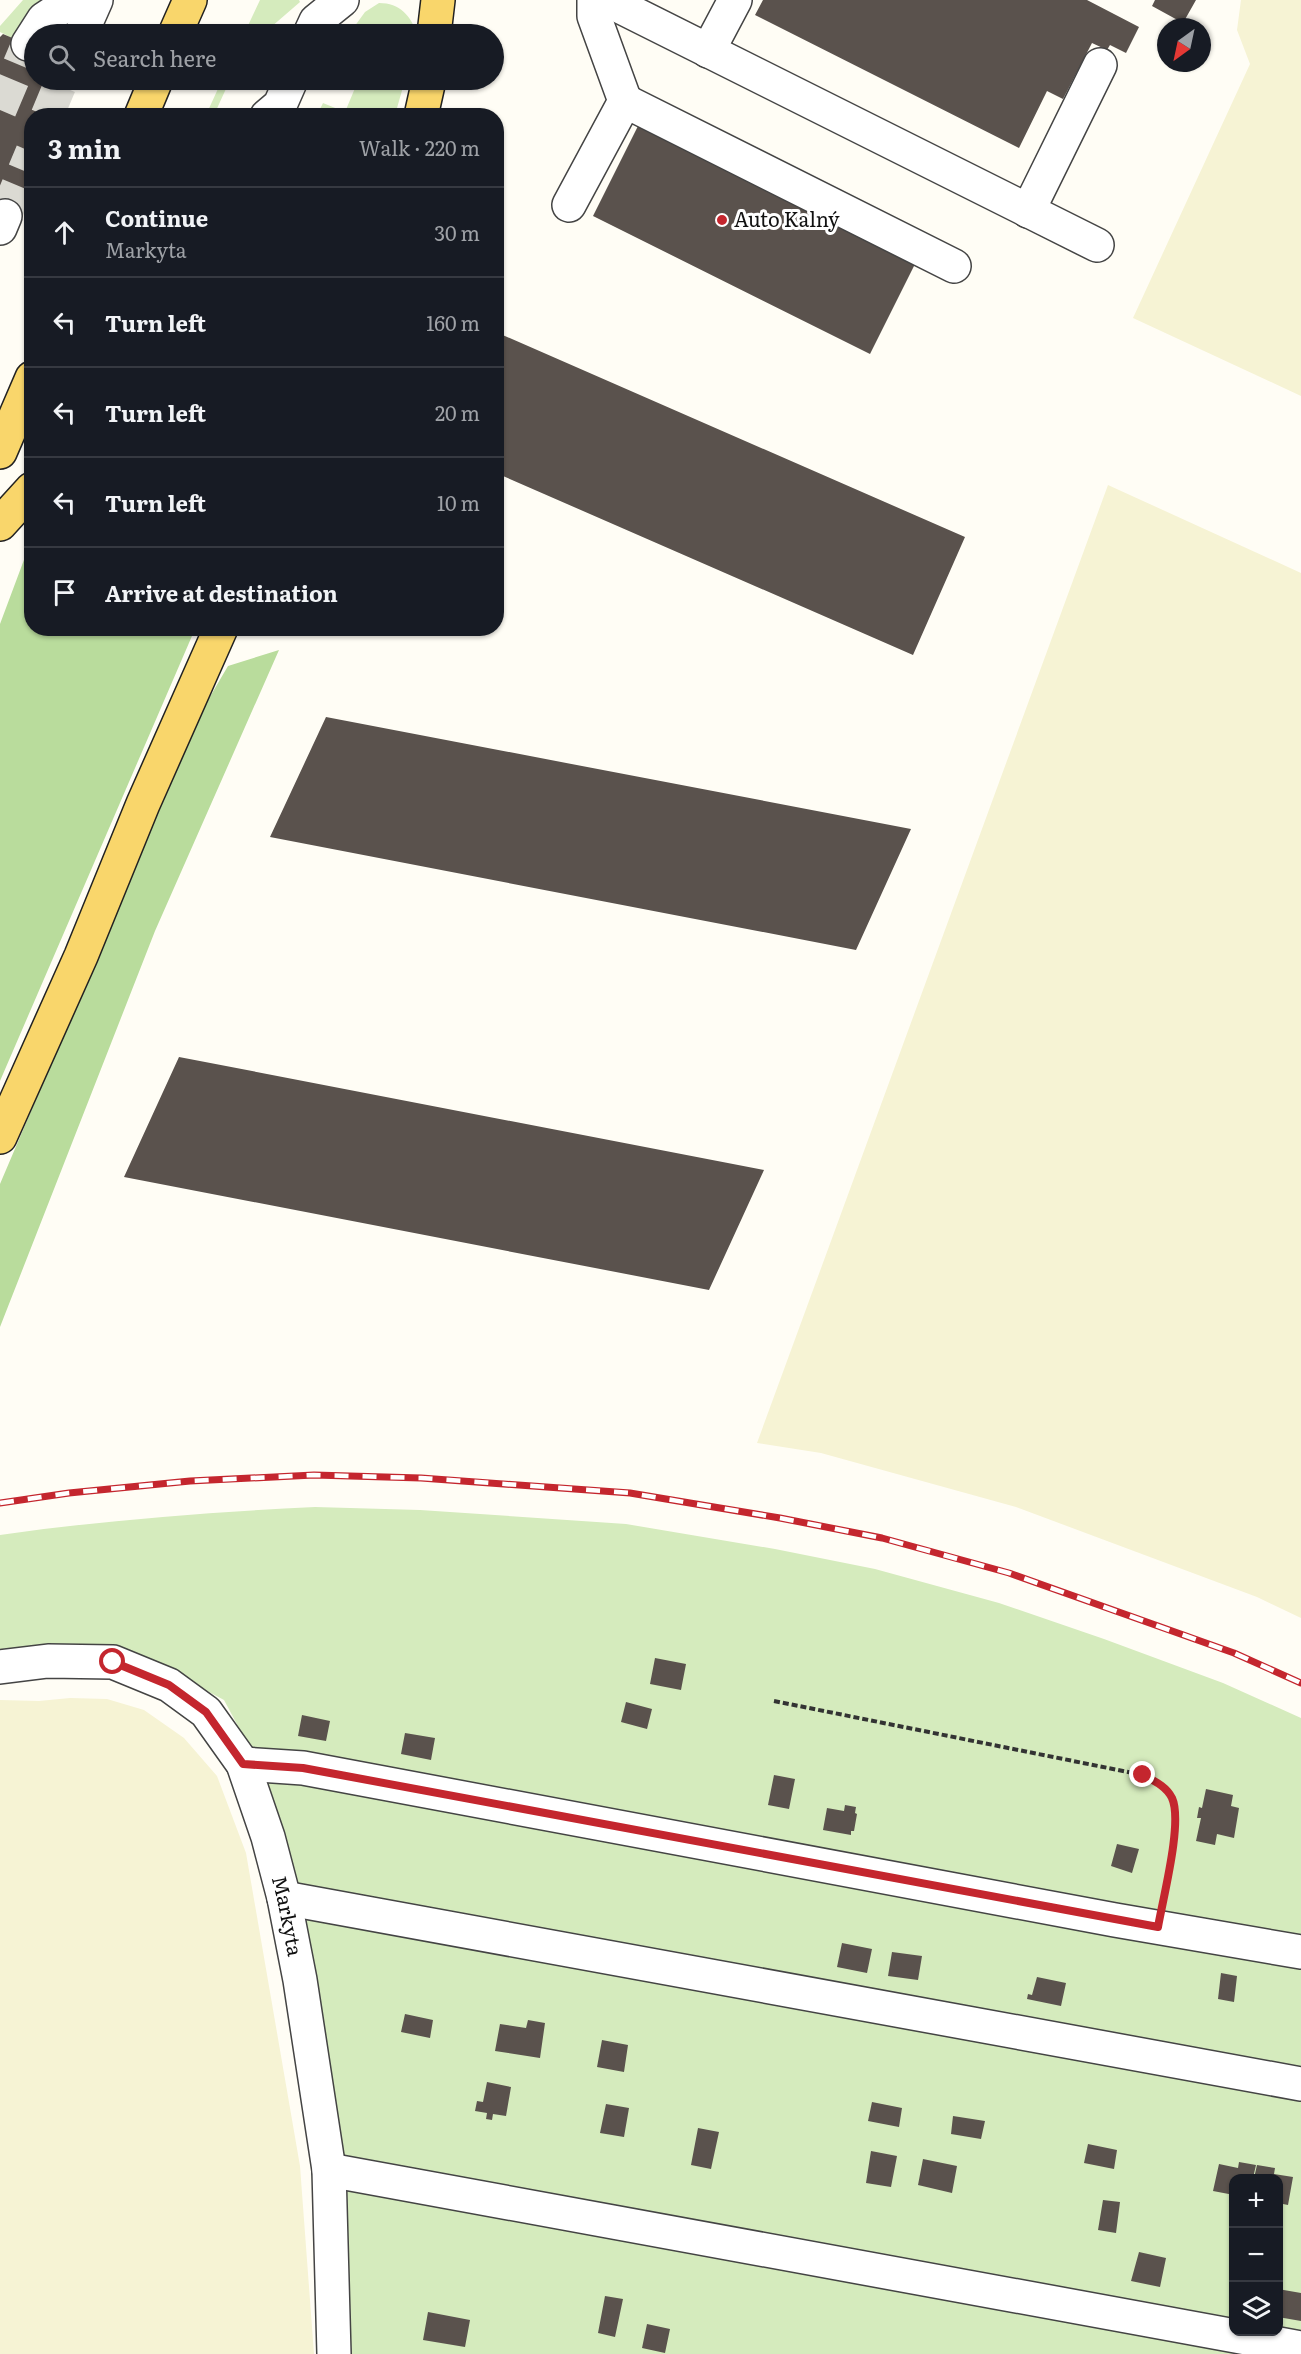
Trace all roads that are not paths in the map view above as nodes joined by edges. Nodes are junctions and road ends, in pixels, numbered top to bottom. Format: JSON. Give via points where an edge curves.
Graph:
{"nodes":[{"id":1,"x":73,"y":0,"type":"edge"},
{"id":2,"x":96,"y":0,"type":"edge"},
{"id":3,"x":190,"y":0,"type":"edge"},
{"id":4,"x":342,"y":0,"type":"edge"},
{"id":5,"x":438,"y":0,"type":"edge"},
{"id":6,"x":594,"y":0,"type":"edge"},
{"id":7,"x":607,"y":0,"type":"edge"},
{"id":8,"x":735,"y":0,"type":"edge"},
{"id":9,"x":41,"y":24,"type":"edge"},
{"id":10,"x":85,"y":24,"type":"edge"},
{"id":11,"x":179,"y":24,"type":"edge"},
{"id":12,"x":315,"y":24,"type":"edge"},
{"id":13,"x":435,"y":24,"type":"edge"},
{"id":14,"x":708,"y":51,"type":"junction"},
{"id":15,"x":1100,"y":65,"type":"dead end"},
{"id":16,"x":152,"y":90,"type":"edge"},
{"id":17,"x":427,"y":90,"type":"edge"},
{"id":18,"x":625,"y":101,"type":"junction"},
{"id":19,"x":144,"y":108,"type":"edge"},
{"id":20,"x":423,"y":108,"type":"edge"},
{"id":21,"x":569,"y":205,"type":"dead end"},
{"id":22,"x":1028,"y":211,"type":"junction"},
{"id":23,"x":1097,"y":245,"type":"dead end"},
{"id":24,"x":954,"y":266,"type":"dead end"},
{"id":25,"x":24,"y":397,"type":"edge"},
{"id":26,"x":0,"y":453,"type":"edge"},
{"id":27,"x":24,"y":498,"type":"edge"},
{"id":28,"x":0,"y":524,"type":"edge"},
{"id":29,"x":217,"y":636,"type":"edge"},
{"id":30,"x":0,"y":1137,"type":"edge"},
{"id":31,"x":0,"y":1667,"type":"edge"},
{"id":32,"x":243,"y":1764,"type":"junction"},
{"id":33,"x":284,"y":1898,"type":"junction"},
{"id":34,"x":1301,"y":1952,"type":"edge"},
{"id":35,"x":1301,"y":2084,"type":"edge"},
{"id":36,"x":329,"y":2170,"type":"junction"},
{"id":37,"x":1301,"y":2348,"type":"edge"},
{"id":38,"x":334,"y":2354,"type":"edge"}],
"edges":[{"from":1,"to":9,"type":"street"},
{"from":2,"to":10,"type":"street"},
{"from":3,"to":11,"type":"main road"},
{"from":4,"to":12,"type":"street"},
{"from":5,"to":13,"type":"main road"},
{"from":6,"to":18,"type":"street","via":[[594,16]]},
{"from":7,"to":14,"type":"street"},
{"from":8,"to":14,"type":"street"},
{"from":14,"to":22,"type":"street"},
{"from":15,"to":22,"type":"street"},
{"from":16,"to":19,"type":"main road"},
{"from":17,"to":20,"type":"main road"},
{"from":18,"to":21,"type":"street"},
{"from":18,"to":24,"type":"street"},
{"from":22,"to":23,"type":"street"},
{"from":25,"to":26,"type":"main road"},
{"from":27,"to":28,"type":"main road"},
{"from":29,"to":30,"type":"main road"},
{"from":31,"to":32,"type":"street","name":"Markyta","via":[[48,1661],[113,1662],[151,1677],[206,1712]]},
{"from":32,"to":33,"type":"street","name":"Markyta"},
{"from":32,"to":34,"type":"street","via":[[303,1768]]},
{"from":33,"to":35,"type":"street"},
{"from":33,"to":36,"type":"street","name":"Markyta"},
{"from":36,"to":37,"type":"street"},
{"from":36,"to":38,"type":"street","name":"Markyta"}]}
